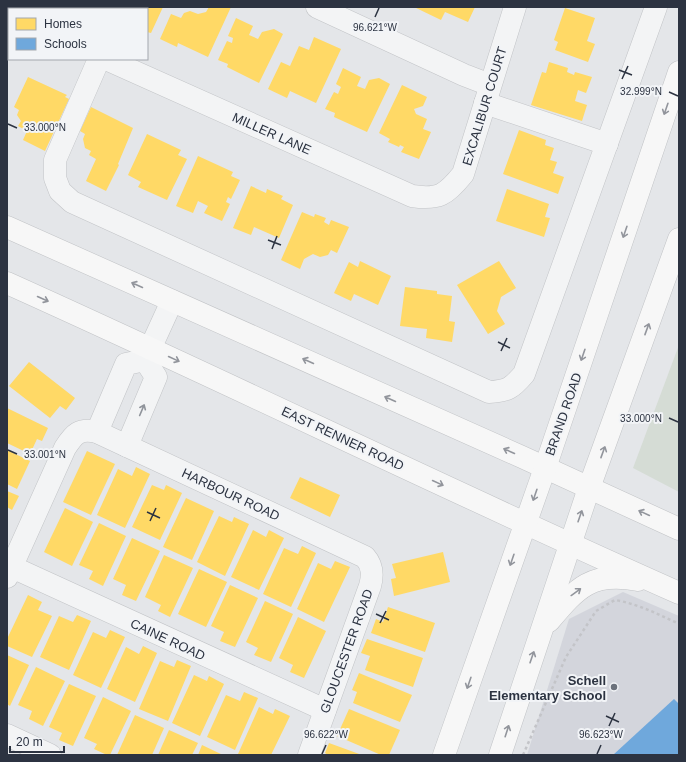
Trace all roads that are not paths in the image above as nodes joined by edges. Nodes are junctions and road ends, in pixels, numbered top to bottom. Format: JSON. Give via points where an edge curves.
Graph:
{"nodes":[{"id":1,"x":317,"y":7,"type":"edge"},
{"id":2,"x":515,"y":7,"type":"edge"},
{"id":3,"x":656,"y":7,"type":"edge"},
{"id":4,"x":99,"y":60,"type":"edge"},
{"id":5,"x":108,"y":60,"type":"edge"},
{"id":6,"x":679,"y":72,"type":"edge"},
{"id":7,"x":487,"y":94,"type":"junction"},
{"id":8,"x":607,"y":144,"type":"junction"},
{"id":9,"x":440,"y":196,"type":"joint"},
{"id":10,"x":7,"y":226,"type":"edge"},
{"id":11,"x":679,"y":239,"type":"edge"},
{"id":12,"x":7,"y":283,"type":"edge"},
{"id":13,"x":172,"y":301,"type":"junction"},
{"id":14,"x":148,"y":354,"type":"junction"},
{"id":15,"x":89,"y":432,"type":"junction"},
{"id":16,"x":127,"y":446,"type":"junction"},
{"id":17,"x":545,"y":468,"type":"junction"},
{"id":18,"x":590,"y":488,"type":"junction"},
{"id":19,"x":525,"y":523,"type":"junction"},
{"id":20,"x":679,"y":529,"type":"edge"},
{"id":21,"x":570,"y":544,"type":"junction"},
{"id":22,"x":372,"y":569,"type":"joint"},
{"id":23,"x":9,"y":572,"type":"edge"},
{"id":24,"x":658,"y":583,"type":"junction"},
{"id":25,"x":679,"y":592,"type":"edge"},
{"id":26,"x":540,"y":631,"type":"junction"},
{"id":27,"x":325,"y":710,"type":"junction"},
{"id":28,"x":7,"y":735,"type":"edge"},
{"id":29,"x":50,"y":755,"type":"edge"},
{"id":30,"x":309,"y":755,"type":"edge"},
{"id":31,"x":444,"y":755,"type":"edge"},
{"id":32,"x":500,"y":755,"type":"edge"}],
"edges":[{"from":1,"to":7,"type":"street","via":[[464,75]]},
{"from":2,"to":7,"type":"street","name":"EXCALIBUR COURT"},
{"from":3,"to":8,"type":"street"},
{"from":4,"to":8,"type":"street","via":[[55,160],[55,178],[60,191],[72,202],[489,392],[504,391],[524,374]]},
{"from":5,"to":9,"type":"street","name":"MILLER LANE","via":[[412,196]]},
{"from":6,"to":17,"type":"main road","name":"BRAND ROAD","one_way":true},
{"from":7,"to":8,"type":"street"},
{"from":7,"to":9,"type":"street","name":"EXCALIBUR COURT","via":[[463,174],[452,188]]},
{"from":13,"to":10,"type":"main road","one_way":true},
{"from":18,"to":11,"type":"main road","one_way":true},
{"from":12,"to":14,"type":"main road","name":"EAST RENNER ROAD","one_way":true},
{"from":13,"to":14,"type":"street"},
{"from":17,"to":13,"type":"main road","one_way":true},
{"from":14,"to":15,"type":"street","via":[[126,364]]},
{"from":16,"to":14,"type":"street","one_way":true,"via":[[156,377]]},
{"from":14,"to":19,"type":"main road","name":"EAST RENNER ROAD","one_way":true},
{"from":15,"to":16,"type":"street","name":"HARBOUR ROAD"},
{"from":15,"to":23,"type":"street","via":[[76,434],[65,448]]},
{"from":16,"to":22,"type":"street","name":"HARBOUR ROAD","via":[[356,552],[370,562]]},
{"from":17,"to":18,"type":"main road"},
{"from":17,"to":19,"type":"main road","name":"BRAND ROAD","one_way":true},
{"from":20,"to":18,"type":"main road","one_way":true},
{"from":21,"to":18,"type":"main road","one_way":true},
{"from":19,"to":21,"type":"main road","name":"EAST RENNER ROAD"},
{"from":19,"to":31,"type":"main road","name":"BRAND ROAD","one_way":true},
{"from":21,"to":24,"type":"main road","name":"EAST RENNER ROAD"},
{"from":21,"to":26,"type":"main road"},
{"from":22,"to":27,"type":"street","name":"GLOUCESTER ROAD","via":[[370,586]]},
{"from":23,"to":27,"type":"street","name":"CAINE ROAD"},
{"from":24,"to":25,"type":"main road","name":"EAST RENNER ROAD"},
{"from":26,"to":24,"type":"main road","one_way":true,"via":[[570,596],[588,583],[622,577]]},
{"from":32,"to":26,"type":"main road","one_way":true},
{"from":27,"to":30,"type":"street","name":"GLOUCESTER ROAD"},
{"from":28,"to":29,"type":"street"}]}
